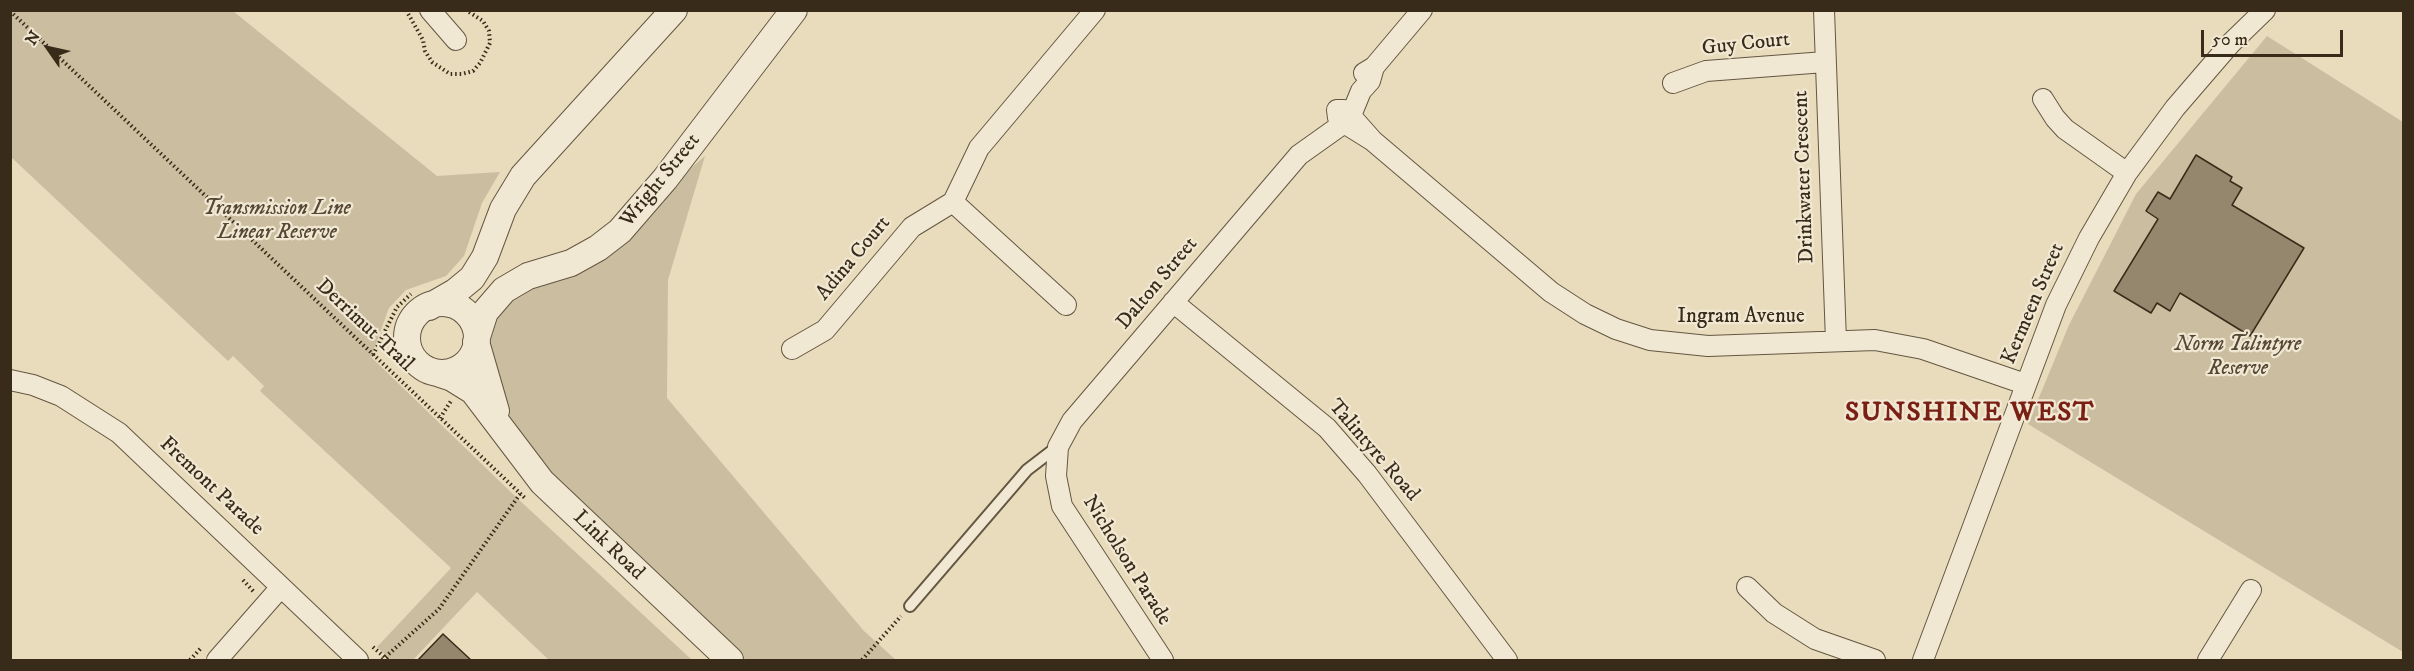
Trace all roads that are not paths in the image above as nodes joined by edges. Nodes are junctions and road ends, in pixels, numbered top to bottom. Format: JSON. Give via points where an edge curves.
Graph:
{"nodes":[{"id":1,"x":430,"y":10,"type":"edge"},
{"id":2,"x":674,"y":10,"type":"edge"},
{"id":3,"x":794,"y":10,"type":"edge"},
{"id":4,"x":1095,"y":10,"type":"edge"},
{"id":5,"x":1422,"y":10,"type":"edge"},
{"id":6,"x":1824,"y":10,"type":"edge"},
{"id":7,"x":2265,"y":10,"type":"edge"},
{"id":8,"x":456,"y":40,"type":"dead end"},
{"id":9,"x":1825,"y":62,"type":"junction"},
{"id":10,"x":1673,"y":83,"type":"dead end"},
{"id":11,"x":2043,"y":99,"type":"dead end"},
{"id":12,"x":1344,"y":116,"type":"junction"},
{"id":13,"x":2127,"y":173,"type":"junction"},
{"id":14,"x":953,"y":202,"type":"junction"},
{"id":15,"x":422,"y":299,"type":"junction"},
{"id":16,"x":1173,"y":302,"type":"junction"},
{"id":17,"x":1066,"y":304,"type":"dead end"},
{"id":18,"x":477,"y":340,"type":"junction"},
{"id":19,"x":1836,"y":341,"type":"junction"},
{"id":20,"x":792,"y":349,"type":"dead end"},
{"id":21,"x":431,"y":371,"type":"junction"},
{"id":22,"x":10,"y":380,"type":"edge"},
{"id":23,"x":2025,"y":384,"type":"junction"},
{"id":24,"x":499,"y":422,"type":"junction"},
{"id":25,"x":1058,"y":447,"type":"junction"},
{"id":26,"x":281,"y":587,"type":"junction"},
{"id":27,"x":1747,"y":587,"type":"dead end"},
{"id":28,"x":2251,"y":590,"type":"dead end"},
{"id":29,"x":910,"y":606,"type":"road end"},
{"id":30,"x":217,"y":660,"type":"edge"},
{"id":31,"x":358,"y":660,"type":"edge"},
{"id":32,"x":730,"y":660,"type":"edge"},
{"id":33,"x":1163,"y":660,"type":"edge"},
{"id":34,"x":1508,"y":660,"type":"edge"},
{"id":35,"x":1875,"y":660,"type":"edge"},
{"id":36,"x":1923,"y":660,"type":"edge"},
{"id":37,"x":2208,"y":660,"type":"edge"}],
"edges":[{"from":1,"to":8,"type":"street"},
{"from":2,"to":15,"type":"street","via":[[530,167],[507,200],[485,257],[472,278],[455,292]]},
{"from":3,"to":18,"type":"street","name":"Wright Street","via":[[665,179],[620,231],[571,263],[528,276],[504,290],[485,312]]},
{"from":4,"to":14,"type":"street","via":[[979,148]]},
{"from":5,"to":12,"type":"street","name":"Dalton Street","via":[[1374,67],[1370,81]]},
{"from":6,"to":9,"type":"street","name":"Drinkwater Crescent"},
{"from":7,"to":13,"type":"street","name":"Kermeen Street","via":[[2175,108]]},
{"from":9,"to":10,"type":"street","name":"Guy Court","via":[[1706,71]]},
{"from":9,"to":19,"type":"street","name":"Drinkwater Crescent"},
{"from":11,"to":13,"type":"street","via":[[2066,129]]},
{"from":12,"to":16,"type":"street","name":"Dalton Street","via":[[1299,155]]},
{"from":12,"to":19,"type":"street","name":"Ingram Avenue","via":[[1551,292],[1616,329],[1650,340],[1708,346]]},
{"from":13,"to":23,"type":"street","name":"Kermeen Street","via":[[2089,237],[2056,305]]},
{"from":14,"to":17,"type":"street"},
{"from":14,"to":20,"type":"street","name":"Adina Court","via":[[912,227],[825,330]]},
{"from":15,"to":18,"type":"street","via":[[461,309],[472,321]]},
{"from":15,"to":21,"type":"street","via":[[407,336],[411,355]]},
{"from":16,"to":25,"type":"street","name":"Dalton Street","via":[[1072,421]]},
{"from":16,"to":34,"type":"street","name":"Talintyre Road","via":[[1327,428],[1367,474]]},
{"from":18,"to":21,"type":"street","via":[[470,359],[461,368],[443,373]]},
{"from":18,"to":24,"type":"street","name":"Link Road"},
{"from":19,"to":23,"type":"street","name":"Ingram Avenue","via":[[1875,340],[1923,349]]},
{"from":21,"to":24,"type":"street","name":"Link Road","via":[[464,384]]},
{"from":22,"to":26,"type":"street","name":"Fremont Parade","via":[[61,396],[119,433]]},
{"from":23,"to":36,"type":"street","name":"Kermeen Street"},
{"from":24,"to":32,"type":"street","name":"Link Road","via":[[542,482]]},
{"from":25,"to":29,"type":"lane","via":[[1028,470]]},
{"from":25,"to":33,"type":"street","name":"Nicholson Parade","via":[[1056,476],[1062,506]]},
{"from":26,"to":30,"type":"street"},
{"from":26,"to":31,"type":"street","name":"Fremont Parade"},
{"from":27,"to":35,"type":"street","via":[[1774,614],[1815,639]]},
{"from":28,"to":37,"type":"street"}]}
